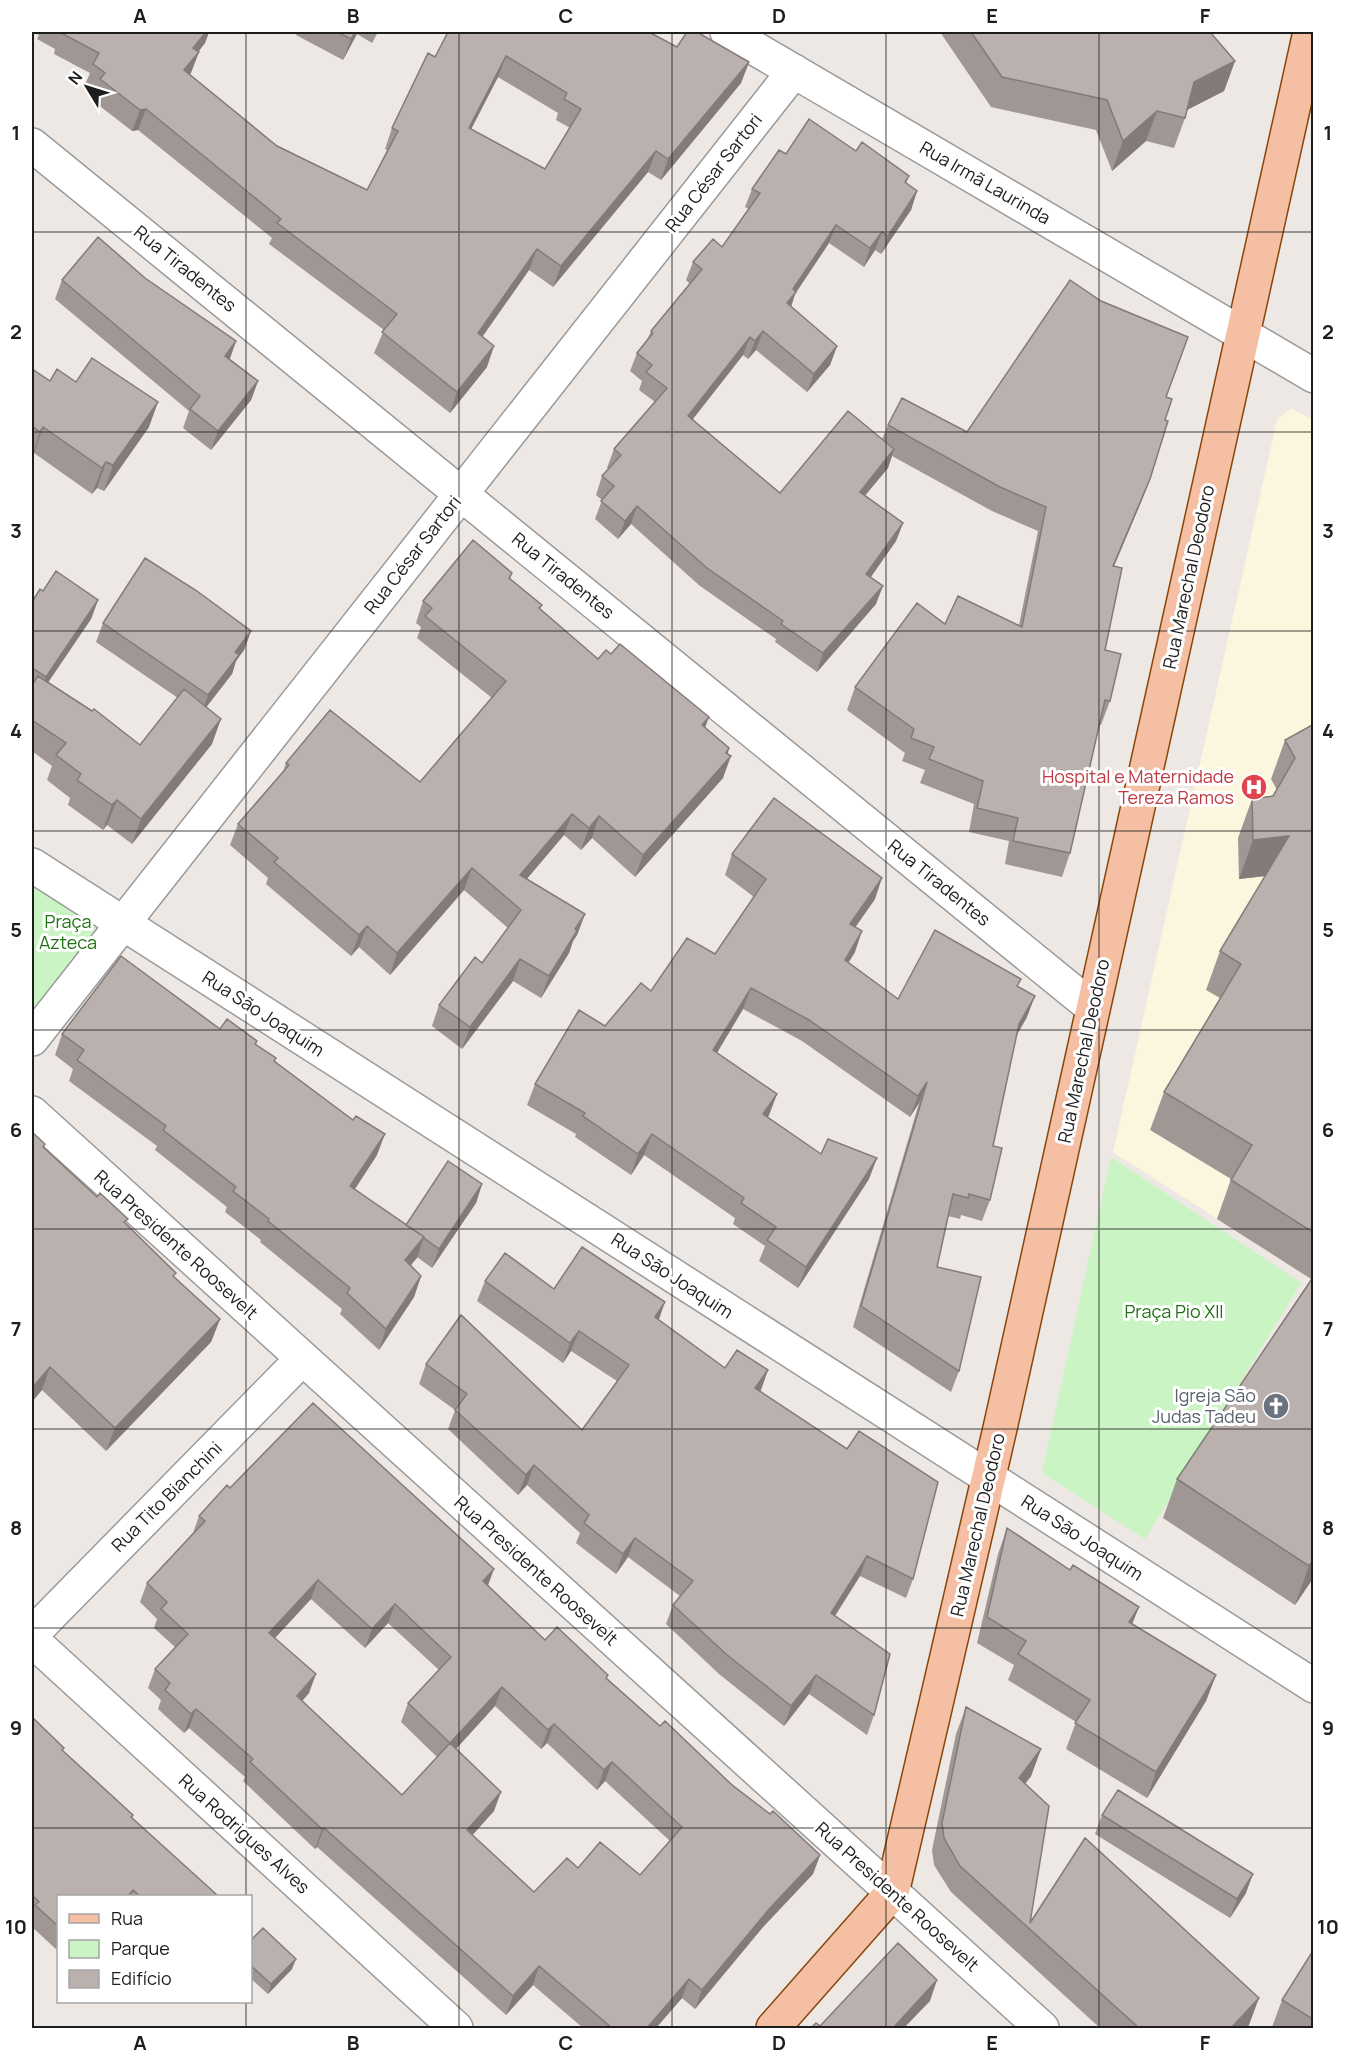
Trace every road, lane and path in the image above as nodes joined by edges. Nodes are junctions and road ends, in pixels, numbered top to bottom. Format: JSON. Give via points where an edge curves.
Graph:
{"nodes":[{"id":1,"x":1310,"y":32,"type":"edge"},
{"id":2,"x":742,"y":35,"type":"edge"},
{"id":3,"x":794,"y":71,"type":"junction"},
{"id":4,"x":32,"y":144,"type":"edge"},
{"id":5,"x":1242,"y":334,"type":"junction"},
{"id":6,"x":1314,"y":376,"type":"edge"},
{"id":7,"x":462,"y":494,"type":"junction"},
{"id":8,"x":32,"y":865,"type":"edge"},
{"id":9,"x":123,"y":924,"type":"junction"},
{"id":10,"x":1093,"y":1008,"type":"junction"},
{"id":11,"x":32,"y":1039,"type":"edge"},
{"id":12,"x":32,"y":1113,"type":"edge"},
{"id":13,"x":302,"y":1359,"type":"junction"},
{"id":14,"x":988,"y":1478,"type":"junction"},
{"id":15,"x":32,"y":1634,"type":"edge"},
{"id":16,"x":32,"y":1640,"type":"edge"},
{"id":17,"x":1314,"y":1686,"type":"edge"},
{"id":18,"x":892,"y":1893,"type":"junction"},
{"id":19,"x":456,"y":2028,"type":"edge"},
{"id":20,"x":773,"y":2028,"type":"edge"},
{"id":21,"x":1042,"y":2028,"type":"edge"}],
"edges":[{"from":1,"to":5,"type":"main road","name":"Rua Marechal Deodoro"},
{"from":2,"to":3,"type":"street","name":"Rua Irmã Laurinda"},
{"from":3,"to":5,"type":"street","name":"Rua Irmã Laurinda"},
{"from":3,"to":7,"type":"street","name":"Rua César Sartori"},
{"from":4,"to":7,"type":"street","name":"Rua Tiradentes"},
{"from":5,"to":6,"type":"street","name":"Rua Irmã Laurinda"},
{"from":5,"to":10,"type":"main road","name":"Rua Marechal Deodoro"},
{"from":7,"to":9,"type":"street","name":"Rua César Sartori"},
{"from":7,"to":10,"type":"street","name":"Rua Tiradentes"},
{"from":8,"to":9,"type":"street","name":"Rua São Joaquim"},
{"from":9,"to":11,"type":"street","name":"Rua César Sartori"},
{"from":9,"to":14,"type":"street","name":"Rua São Joaquim"},
{"from":10,"to":14,"type":"main road","name":"Rua Marechal Deodoro"},
{"from":12,"to":13,"type":"street","name":"Rua Presidente Roosevelt"},
{"from":13,"to":15,"type":"street","name":"Rua Tito Bianchini"},
{"from":13,"to":18,"type":"street","name":"Rua Presidente Roosevelt"},
{"from":14,"to":17,"type":"street","name":"Rua São Joaquim"},
{"from":14,"to":18,"type":"main road","name":"Rua Marechal Deodoro"},
{"from":16,"to":19,"type":"street","name":"Rua Rodrigues Alves"},
{"from":18,"to":20,"type":"main road","name":"Rua Marechal Deodoro"},
{"from":18,"to":21,"type":"street","name":"Rua Presidente Roosevelt"}]}
